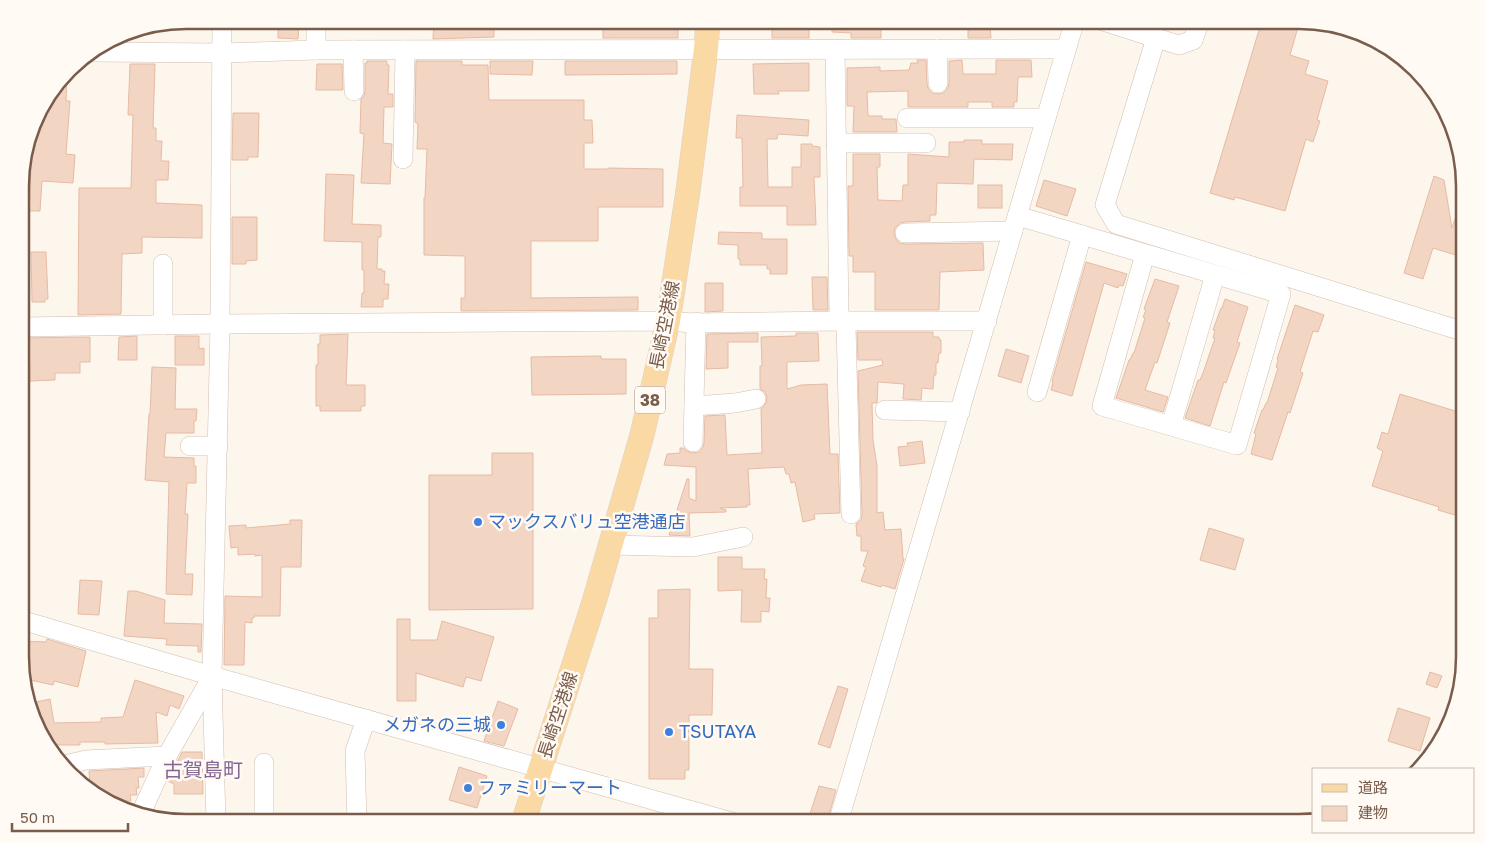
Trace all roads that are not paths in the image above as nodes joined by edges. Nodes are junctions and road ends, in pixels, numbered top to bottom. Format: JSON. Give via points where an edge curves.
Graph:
{"nodes":[{"id":1,"x":222,"y":29,"type":"edge"},
{"id":2,"x":316,"y":29,"type":"edge"},
{"id":3,"x":707,"y":29,"type":"edge"},
{"id":4,"x":1072,"y":29,"type":"edge"},
{"id":5,"x":1128,"y":29,"type":"edge"},
{"id":6,"x":1197,"y":29,"type":"edge"},
{"id":7,"x":1156,"y":38,"type":"junction"},
{"id":8,"x":706,"y":49,"type":"junction"},
{"id":9,"x":835,"y":49,"type":"junction"},
{"id":10,"x":937,"y":49,"type":"junction"},
{"id":11,"x":1066,"y":49,"type":"junction"},
{"id":12,"x":316,"y":50,"type":"junction"},
{"id":13,"x":353,"y":50,"type":"junction"},
{"id":14,"x":405,"y":50,"type":"junction"},
{"id":15,"x":104,"y":52,"type":"edge"},
{"id":16,"x":222,"y":53,"type":"junction"},
{"id":17,"x":938,"y":83,"type":"dead end"},
{"id":18,"x":354,"y":91,"type":"dead end"},
{"id":19,"x":907,"y":118,"type":"dead end"},
{"id":20,"x":1046,"y":118,"type":"junction"},
{"id":21,"x":836,"y":143,"type":"junction"},
{"id":22,"x":926,"y":143,"type":"dead end"},
{"id":23,"x":403,"y":158,"type":"dead end"},
{"id":24,"x":1015,"y":223,"type":"junction"},
{"id":25,"x":905,"y":233,"type":"dead end"},
{"id":26,"x":1082,"y":235,"type":"junction"},
{"id":27,"x":1145,"y":254,"type":"junction"},
{"id":28,"x":163,"y":264,"type":"dead end"},
{"id":29,"x":1216,"y":275,"type":"junction"},
{"id":30,"x":668,"y":321,"type":"junction"},
{"id":31,"x":842,"y":321,"type":"junction"},
{"id":32,"x":987,"y":321,"type":"junction"},
{"id":33,"x":696,"y":322,"type":"junction"},
{"id":34,"x":220,"y":324,"type":"junction"},
{"id":35,"x":163,"y":325,"type":"junction"},
{"id":36,"x":29,"y":326,"type":"edge"},
{"id":37,"x":1456,"y":329,"type":"edge"},
{"id":38,"x":1037,"y":392,"type":"dead end"},
{"id":39,"x":756,"y":399,"type":"dead end"},
{"id":40,"x":694,"y":406,"type":"junction"},
{"id":41,"x":885,"y":410,"type":"dead end"},
{"id":42,"x":960,"y":412,"type":"junction"},
{"id":43,"x":1171,"y":426,"type":"junction"},
{"id":44,"x":693,"y":442,"type":"dead end"},
{"id":45,"x":190,"y":446,"type":"dead end"},
{"id":46,"x":218,"y":446,"type":"junction"},
{"id":47,"x":851,"y":514,"type":"dead end"},
{"id":48,"x":743,"y":537,"type":"dead end"},
{"id":49,"x":611,"y":545,"type":"junction"},
{"id":50,"x":29,"y":622,"type":"edge"},
{"id":51,"x":212,"y":676,"type":"junction"},
{"id":52,"x":366,"y":719,"type":"junction"},
{"id":53,"x":168,"y":756,"type":"junction"},
{"id":54,"x":70,"y":763,"type":"edge"},
{"id":55,"x":264,"y":763,"type":"dead end"},
{"id":56,"x":541,"y":768,"type":"junction"},
{"id":57,"x":143,"y":808,"type":"edge"},
{"id":58,"x":216,"y":814,"type":"edge"},
{"id":59,"x":264,"y":814,"type":"edge"},
{"id":60,"x":357,"y":814,"type":"edge"},
{"id":61,"x":526,"y":814,"type":"edge"},
{"id":62,"x":683,"y":814,"type":"edge"},
{"id":63,"x":841,"y":814,"type":"edge"}],
"edges":[{"from":1,"to":16,"type":"street"},
{"from":2,"to":12,"type":"street"},
{"from":3,"to":8,"type":"main road","name":"長崎空港線","number":"38"},
{"from":4,"to":11,"type":"street"},
{"from":5,"to":7,"type":"street"},
{"from":6,"to":7,"type":"street","via":[[1193,40],[1179,45]]},
{"from":7,"to":37,"type":"street","via":[[1106,205],[1116,224]]},
{"from":8,"to":9,"type":"street"},
{"from":8,"to":14,"type":"street"},
{"from":8,"to":30,"type":"main road","name":"長崎空港線","number":"38"},
{"from":9,"to":10,"type":"street"},
{"from":9,"to":21,"type":"street"},
{"from":10,"to":11,"type":"street"},
{"from":10,"to":17,"type":"street"},
{"from":11,"to":20,"type":"street"},
{"from":12,"to":13,"type":"street"},
{"from":12,"to":16,"type":"street"},
{"from":13,"to":14,"type":"street"},
{"from":13,"to":18,"type":"street"},
{"from":14,"to":23,"type":"street","via":[[397,136]]},
{"from":15,"to":16,"type":"street"},
{"from":16,"to":34,"type":"street"},
{"from":19,"to":20,"type":"street"},
{"from":20,"to":24,"type":"street"},
{"from":21,"to":22,"type":"street"},
{"from":21,"to":31,"type":"street","via":[[839,315]]},
{"from":24,"to":25,"type":"street"},
{"from":24,"to":26,"type":"street"},
{"from":24,"to":32,"type":"street"},
{"from":26,"to":27,"type":"street"},
{"from":26,"to":38,"type":"street"},
{"from":27,"to":29,"type":"street"},
{"from":27,"to":43,"type":"street","via":[[1102,406]]},
{"from":28,"to":35,"type":"street"},
{"from":29,"to":43,"type":"street"},
{"from":29,"to":43,"type":"street","via":[[1281,294],[1237,445]]},
{"from":30,"to":33,"type":"street"},
{"from":30,"to":34,"type":"street"},
{"from":30,"to":49,"type":"main road","name":"長崎空港線","number":"38","via":[[642,435]]},
{"from":31,"to":32,"type":"street"},
{"from":31,"to":33,"type":"street"},
{"from":31,"to":47,"type":"street","via":[[846,327],[840,405]]},
{"from":32,"to":42,"type":"street"},
{"from":33,"to":40,"type":"street"},
{"from":34,"to":35,"type":"street"},
{"from":34,"to":46,"type":"street"},
{"from":35,"to":36,"type":"street"},
{"from":39,"to":40,"type":"street"},
{"from":40,"to":44,"type":"street"},
{"from":41,"to":42,"type":"street"},
{"from":42,"to":63,"type":"street"},
{"from":45,"to":46,"type":"street"},
{"from":46,"to":51,"type":"street"},
{"from":48,"to":49,"type":"street","via":[[693,547]]},
{"from":49,"to":56,"type":"main road","name":"長崎空港線","number":"38"},
{"from":50,"to":51,"type":"street"},
{"from":51,"to":52,"type":"street"},
{"from":51,"to":53,"type":"street"},
{"from":51,"to":58,"type":"street"},
{"from":52,"to":56,"type":"street"},
{"from":52,"to":60,"type":"street","via":[[355,751]]},
{"from":53,"to":54,"type":"street","via":[[89,753]]},
{"from":53,"to":57,"type":"street"},
{"from":55,"to":59,"type":"street"},
{"from":56,"to":61,"type":"main road","name":"長崎空港線","number":"38"},
{"from":56,"to":62,"type":"street"}]}
